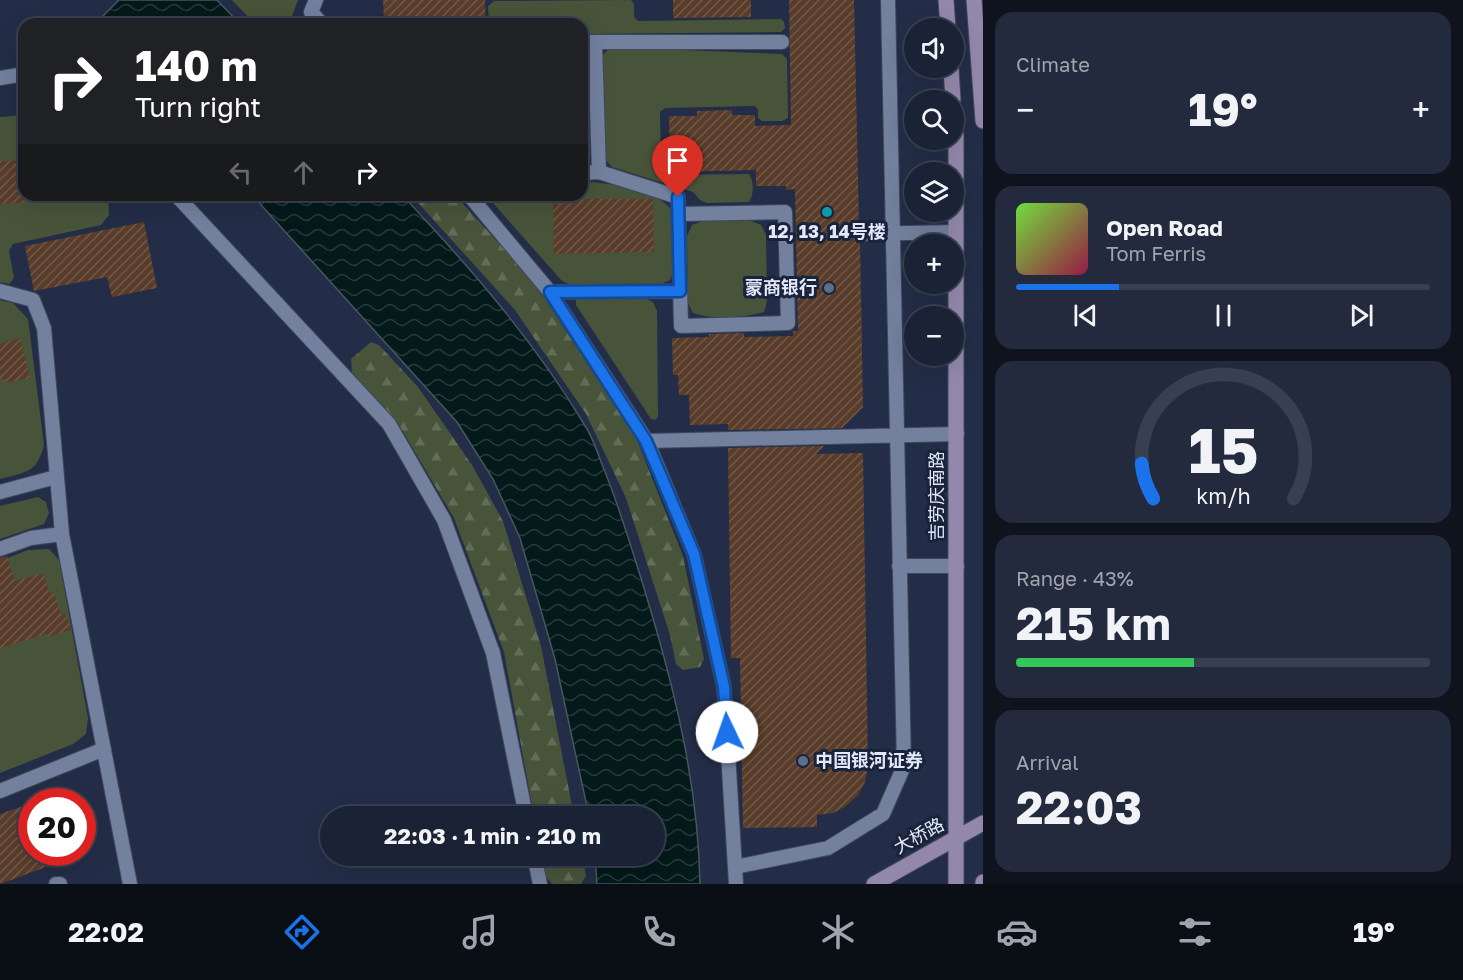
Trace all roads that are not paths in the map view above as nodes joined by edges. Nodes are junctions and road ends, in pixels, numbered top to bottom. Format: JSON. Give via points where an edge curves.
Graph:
{"nodes":[{"id":1,"x":316,"y":0,"type":"edge"},
{"id":2,"x":888,"y":0,"type":"edge"},
{"id":3,"x":946,"y":0,"type":"edge"},
{"id":4,"x":974,"y":0,"type":"edge"},
{"id":5,"x":316,"y":18,"type":"edge"},
{"id":6,"x":947,"y":18,"type":"edge"},
{"id":7,"x":588,"y":42,"type":"edge"},
{"id":8,"x":782,"y":42,"type":"dead end"},
{"id":9,"x":18,"y":75,"type":"edge"},
{"id":10,"x":0,"y":78,"type":"edge"},
{"id":11,"x":983,"y":121,"type":"edge"},
{"id":12,"x":956,"y":150,"type":"edge"},
{"id":13,"x":588,"y":172,"type":"edge"},
{"id":14,"x":599,"y":172,"type":"junction"},
{"id":15,"x":182,"y":201,"type":"edge"},
{"id":16,"x":474,"y":201,"type":"edge"},
{"id":17,"x":679,"y":214,"type":"junction"},
{"id":18,"x":956,"y":232,"type":"junction"},
{"id":19,"x":892,"y":233,"type":"junction"},
{"id":20,"x":859,"y":234,"type":"dead end"},
{"id":21,"x":0,"y":291,"type":"edge"},
{"id":22,"x":680,"y":291,"type":"junction"},
{"id":23,"x":550,"y":292,"type":"junction"},
{"id":24,"x":957,"y":434,"type":"junction"},
{"id":25,"x":897,"y":436,"type":"junction"},
{"id":26,"x":646,"y":441,"type":"junction"},
{"id":27,"x":57,"y":477,"type":"junction"},
{"id":28,"x":0,"y":492,"type":"edge"},
{"id":29,"x":62,"y":534,"type":"junction"},
{"id":30,"x":0,"y":549,"type":"edge"},
{"id":31,"x":899,"y":566,"type":"junction"},
{"id":32,"x":957,"y":566,"type":"junction"},
{"id":33,"x":104,"y":749,"type":"junction"},
{"id":34,"x":0,"y":791,"type":"edge"},
{"id":35,"x":524,"y":806,"type":"edge"},
{"id":36,"x":983,"y":823,"type":"edge"},
{"id":37,"x":957,"y":837,"type":"junction"},
{"id":38,"x":536,"y":866,"type":"edge"},
{"id":39,"x":735,"y":867,"type":"junction"},
{"id":40,"x":130,"y":884,"type":"edge"},
{"id":41,"x":540,"y":884,"type":"edge"},
{"id":42,"x":736,"y":884,"type":"edge"},
{"id":43,"x":874,"y":884,"type":"edge"},
{"id":44,"x":956,"y":884,"type":"edge"}],
"edges":[{"from":1,"to":5,"type":"lane","via":[[311,12]]},
{"from":2,"to":19,"type":"lane"},
{"from":3,"to":6,"type":"main road"},
{"from":4,"to":11,"type":"main road"},
{"from":7,"to":8,"type":"lane"},
{"from":7,"to":14,"type":"lane"},
{"from":9,"to":10,"type":"lane"},
{"from":12,"to":18,"type":"main road","name":"吉劳庆南路"},
{"from":13,"to":14,"type":"lane"},
{"from":14,"to":17,"type":"lane","via":[[678,197]]},
{"from":15,"to":35,"type":"lane","via":[[389,424],[444,520],[493,653]]},
{"from":16,"to":23,"type":"lane"},
{"from":17,"to":22,"type":"lane"},
{"from":17,"to":22,"type":"lane","via":[[785,212],[791,235],[788,323],[681,326]]},
{"from":18,"to":19,"type":"lane"},
{"from":18,"to":24,"type":"main road","name":"吉劳庆南路"},
{"from":19,"to":20,"type":"lane"},
{"from":19,"to":25,"type":"lane"},
{"from":21,"to":27,"type":"lane","via":[[33,300],[44,328]]},
{"from":22,"to":23,"type":"lane"},
{"from":23,"to":26,"type":"lane"},
{"from":24,"to":25,"type":"lane"},
{"from":24,"to":32,"type":"main road","name":"吉劳庆南路"},
{"from":25,"to":26,"type":"lane"},
{"from":25,"to":31,"type":"lane"},
{"from":26,"to":39,"type":"lane","via":[[694,554],[724,687]]},
{"from":27,"to":28,"type":"lane"},
{"from":27,"to":29,"type":"lane"},
{"from":29,"to":30,"type":"lane","via":[[31,538]]},
{"from":29,"to":33,"type":"lane"},
{"from":31,"to":32,"type":"lane"},
{"from":31,"to":39,"type":"lane","via":[[904,766],[883,814],[828,848]]},
{"from":32,"to":37,"type":"main road","name":"吉劳庆南路"},
{"from":33,"to":34,"type":"lane"},
{"from":33,"to":40,"type":"lane"},
{"from":36,"to":37,"type":"main road","name":"大桥路"},
{"from":37,"to":43,"type":"main road","name":"大桥路"},
{"from":37,"to":44,"type":"main road","name":"吉劳庆南路"},
{"from":38,"to":41,"type":"lane"},
{"from":39,"to":42,"type":"lane"}]}
